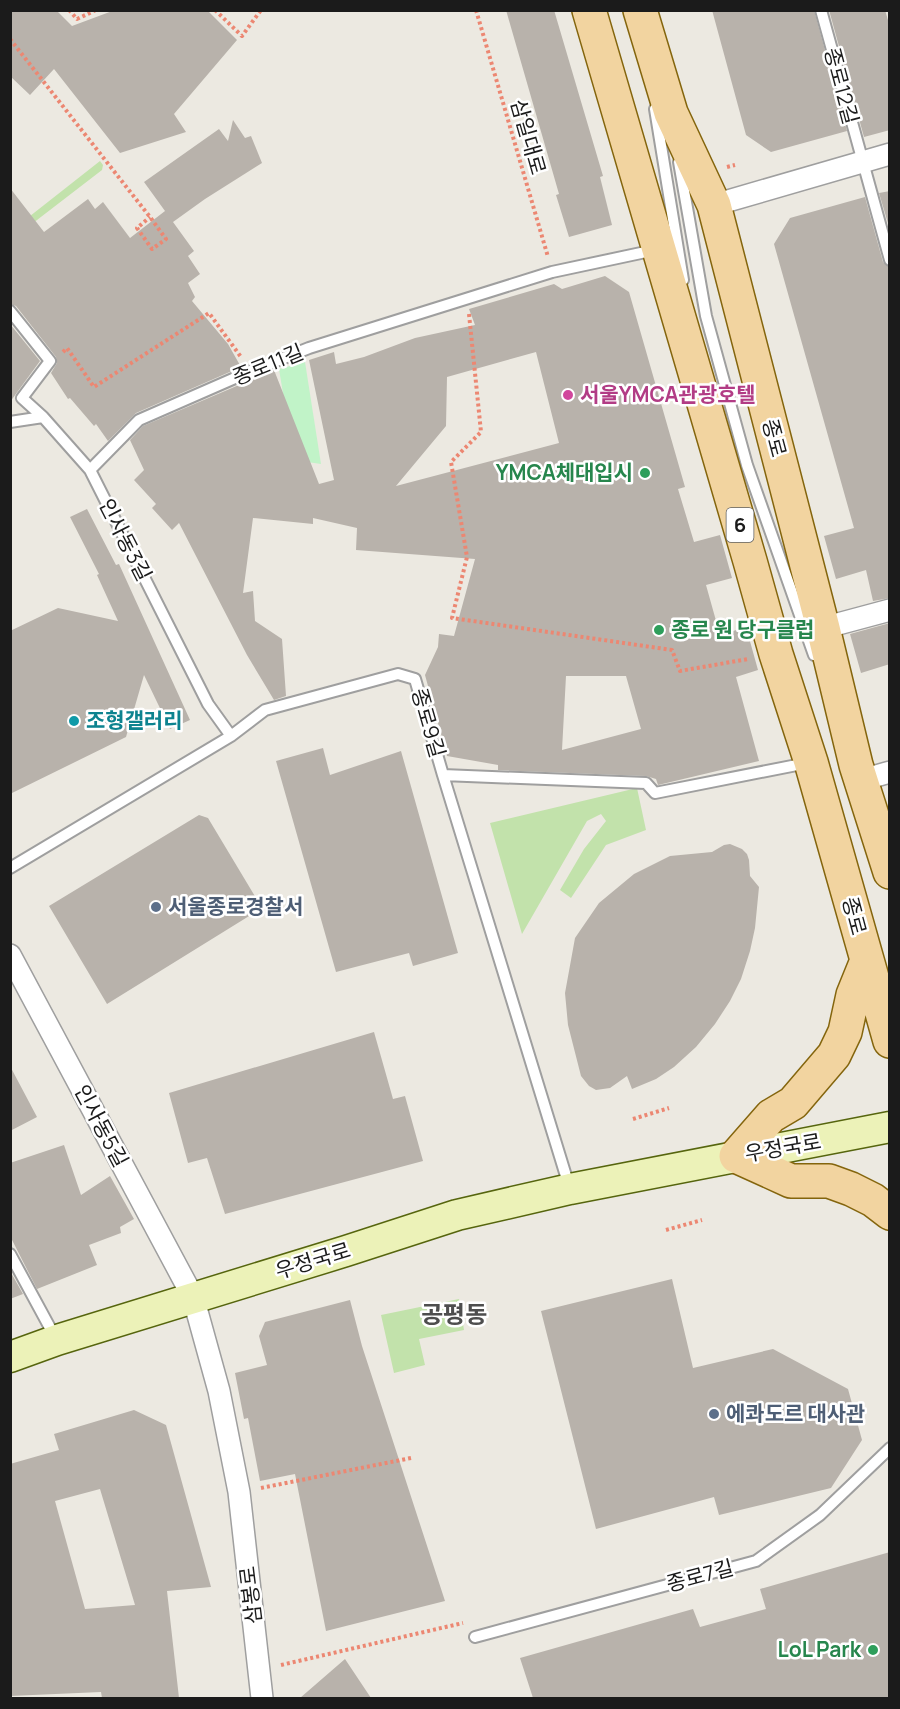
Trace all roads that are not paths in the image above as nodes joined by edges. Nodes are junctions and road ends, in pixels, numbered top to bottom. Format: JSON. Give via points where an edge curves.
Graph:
{"nodes":[{"id":1,"x":589,"y":10,"type":"edge"},
{"id":2,"x":629,"y":10,"type":"edge"},
{"id":3,"x":640,"y":10,"type":"edge"},
{"id":4,"x":821,"y":10,"type":"edge"},
{"id":5,"x":658,"y":97,"type":"junction"},
{"id":6,"x":890,"y":153,"type":"edge"},
{"id":7,"x":862,"y":162,"type":"junction"},
{"id":8,"x":714,"y":205,"type":"junction"},
{"id":9,"x":658,"y":249,"type":"junction"},
{"id":10,"x":890,"y":260,"type":"edge"},
{"id":11,"x":10,"y":311,"type":"edge"},
{"id":12,"x":696,"y":376,"type":"junction"},
{"id":13,"x":43,"y":417,"type":"junction"},
{"id":14,"x":10,"y":422,"type":"edge"},
{"id":15,"x":90,"y":470,"type":"junction"},
{"id":16,"x":890,"y":610,"type":"edge"},
{"id":17,"x":823,"y":628,"type":"junction"},
{"id":18,"x":819,"y":666,"type":"dead end"},
{"id":19,"x":823,"y":677,"type":"dead end"},
{"id":20,"x":231,"y":736,"type":"junction"},
{"id":21,"x":811,"y":762,"type":"junction"},
{"id":22,"x":869,"y":772,"type":"edge"},
{"id":23,"x":443,"y":775,"type":"junction"},
{"id":24,"x":10,"y":868,"type":"edge"},
{"id":25,"x":890,"y":872,"type":"edge"},
{"id":26,"x":10,"y":955,"type":"edge"},
{"id":27,"x":867,"y":963,"type":"junction"},
{"id":28,"x":890,"y":1041,"type":"edge"},
{"id":29,"x":890,"y":1127,"type":"edge"},
{"id":30,"x":736,"y":1156,"type":"junction"},
{"id":31,"x":570,"y":1189,"type":"junction"},
{"id":32,"x":890,"y":1214,"type":"edge"},
{"id":33,"x":10,"y":1254,"type":"edge"},
{"id":34,"x":193,"y":1297,"type":"junction"},
{"id":35,"x":57,"y":1340,"type":"junction"},
{"id":36,"x":10,"y":1357,"type":"edge"},
{"id":37,"x":890,"y":1448,"type":"edge"},
{"id":38,"x":475,"y":1637,"type":"dead end"},
{"id":39,"x":262,"y":1698,"type":"edge"}],
"edges":[{"from":1,"to":9,"type":"main road","name":"종로","number":"6"},
{"from":2,"to":5,"type":"lane"},
{"from":3,"to":5,"type":"main road","name":"종로"},
{"from":4,"to":7,"type":"lane","name":"종로12길"},
{"from":5,"to":8,"type":"main road","name":"종로"},
{"from":5,"to":12,"type":"lane"},
{"from":5,"to":18,"type":"lane","via":[[706,316],[747,465]]},
{"from":6,"to":7,"type":"street"},
{"from":7,"to":8,"type":"street"},
{"from":7,"to":10,"type":"lane","name":"종로12길"},
{"from":8,"to":17,"type":"main road","name":"종로"},
{"from":9,"to":12,"type":"main road","name":"종로","number":"6"},
{"from":9,"to":15,"type":"lane","name":"종로11길","via":[[552,272],[309,348],[140,420]]},
{"from":11,"to":13,"type":"lane","name":"인사동3길","via":[[50,361],[22,398]]},
{"from":12,"to":21,"type":"main road","name":"종로","number":"6"},
{"from":13,"to":14,"type":"lane"},
{"from":13,"to":15,"type":"lane","name":"인사동3길"},
{"from":15,"to":20,"type":"lane","name":"인사동3길","via":[[208,704]]},
{"from":16,"to":17,"type":"street"},
{"from":17,"to":22,"type":"main road","name":"종로"},
{"from":19,"to":22,"type":"lane"},
{"from":20,"to":23,"type":"lane","name":"종로9길","via":[[265,711],[399,674],[415,679]]},
{"from":20,"to":24,"type":"lane","name":"종로9길"},
{"from":21,"to":23,"type":"lane","name":"종로9길","via":[[655,793],[646,783]]},
{"from":21,"to":27,"type":"main road","name":"종로","number":"6"},
{"from":22,"to":25,"type":"main road","name":"종로"},
{"from":23,"to":31,"type":"lane"},
{"from":26,"to":34,"type":"street","name":"인사동5길"},
{"from":27,"to":28,"type":"main road","name":"종로","number":"6"},
{"from":27,"to":30,"type":"main road","via":[[834,1055],[793,1103],[771,1116]]},
{"from":29,"to":30,"type":"main road","name":"우정국로"},
{"from":30,"to":31,"type":"main road","name":"우정국로"},
{"from":30,"to":32,"type":"main road","via":[[791,1181],[829,1181],[851,1189]]},
{"from":31,"to":34,"type":"main road","name":"우정국로","via":[[457,1215]]},
{"from":33,"to":35,"type":"lane"},
{"from":34,"to":35,"type":"main road","name":"우정국로"},
{"from":34,"to":39,"type":"street","name":"삼봉로","via":[[219,1390],[239,1492]]},
{"from":35,"to":36,"type":"main road","name":"우정국로"},
{"from":37,"to":38,"type":"lane","name":"종로7길","via":[[820,1515],[756,1561]]}]}
